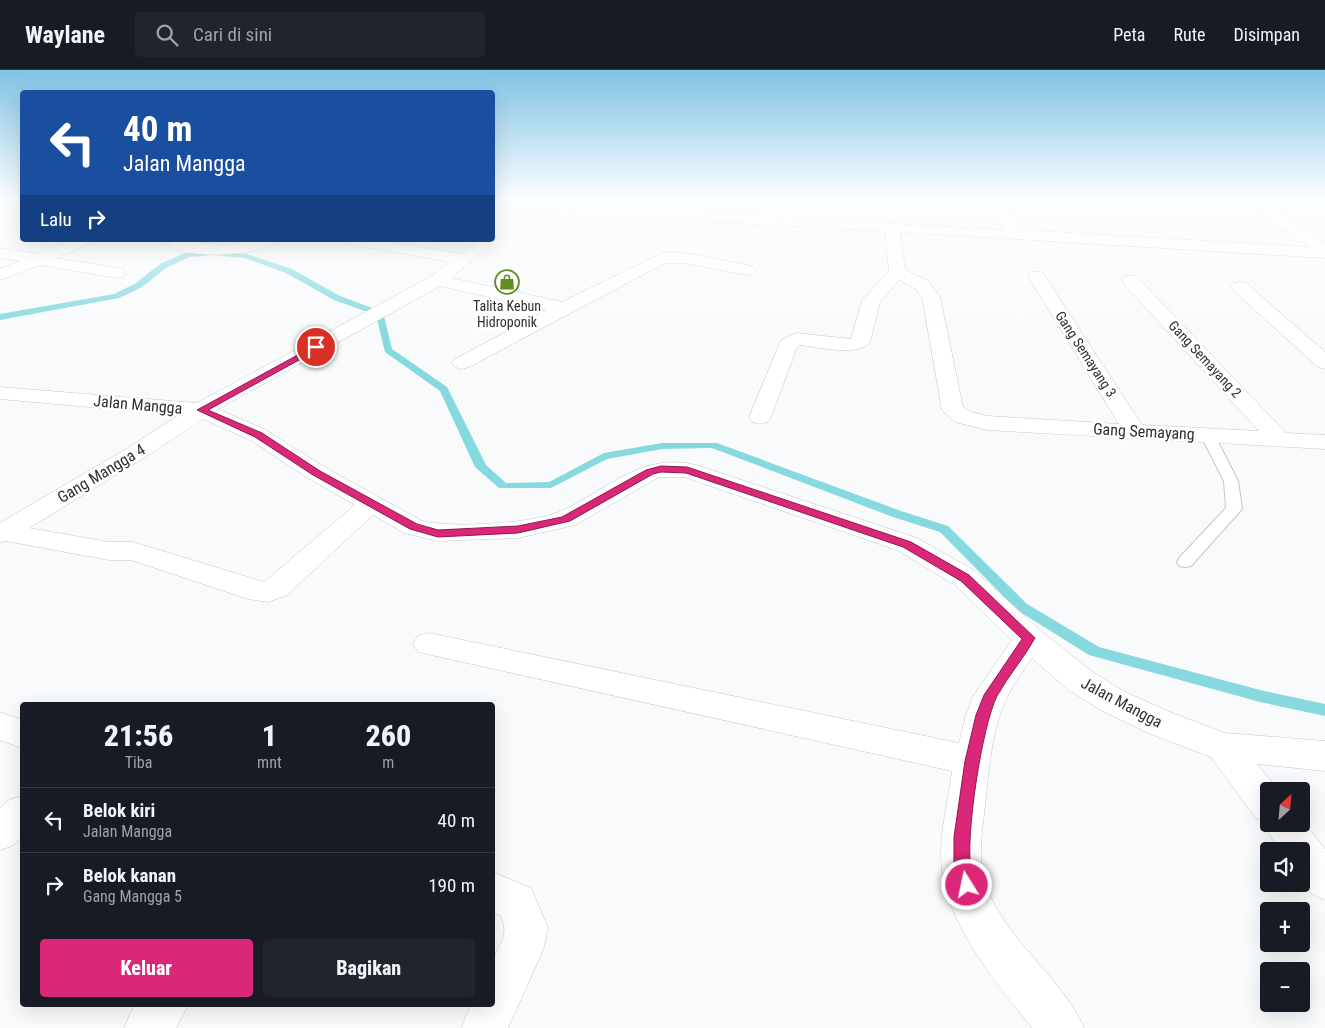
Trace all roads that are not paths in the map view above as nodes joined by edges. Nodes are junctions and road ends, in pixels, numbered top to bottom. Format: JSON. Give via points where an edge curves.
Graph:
{"nodes":[{"id":1,"x":77,"y":244,"type":"edge"},
{"id":2,"x":176,"y":244,"type":"edge"},
{"id":3,"x":261,"y":244,"type":"edge"},
{"id":4,"x":375,"y":244,"type":"edge"},
{"id":5,"x":483,"y":244,"type":"edge"},
{"id":6,"x":893,"y":244,"type":"edge"},
{"id":7,"x":1156,"y":244,"type":"edge"},
{"id":8,"x":1325,"y":253,"type":"edge"},
{"id":9,"x":0,"y":254,"type":"edge"},
{"id":10,"x":39,"y":259,"type":"junction"},
{"id":11,"x":464,"y":260,"type":"junction"},
{"id":12,"x":747,"y":270,"type":"dead end"},
{"id":13,"x":896,"y":272,"type":"junction"},
{"id":14,"x":117,"y":273,"type":"dead end"},
{"id":15,"x":0,"y":275,"type":"edge"},
{"id":16,"x":1036,"y":276,"type":"dead end"},
{"id":17,"x":438,"y":280,"type":"junction"},
{"id":18,"x":1130,"y":280,"type":"dead end"},
{"id":19,"x":1240,"y":288,"type":"dead end"},
{"id":20,"x":564,"y":308,"type":"junction"},
{"id":21,"x":462,"y":363,"type":"dead end"},
{"id":22,"x":1325,"y":363,"type":"edge"},
{"id":23,"x":0,"y":393,"type":"edge"},
{"id":24,"x":201,"y":410,"type":"junction"},
{"id":25,"x":760,"y":417,"type":"dead end"},
{"id":26,"x":1135,"y":431,"type":"junction"},
{"id":27,"x":1207,"y":434,"type":"junction"},
{"id":28,"x":1279,"y":439,"type":"junction"},
{"id":29,"x":1325,"y":442,"type":"edge"},
{"id":30,"x":372,"y":503,"type":"junction"},
{"id":31,"x":2,"y":533,"type":"edge"},
{"id":32,"x":1186,"y":562,"type":"dead end"},
{"id":33,"x":1029,"y":638,"type":"junction"},
{"id":34,"x":429,"y":644,"type":"dead end"},
{"id":35,"x":0,"y":726,"type":"edge"},
{"id":36,"x":20,"y":733,"type":"edge"},
{"id":37,"x":1223,"y":747,"type":"junction"},
{"id":38,"x":1325,"y":756,"type":"edge"},
{"id":39,"x":972,"y":761,"type":"junction"},
{"id":40,"x":1260,"y":795,"type":"edge"},
{"id":41,"x":20,"y":814,"type":"edge"},
{"id":42,"x":1288,"y":832,"type":"edge"},
{"id":43,"x":0,"y":833,"type":"edge"},
{"id":44,"x":1325,"y":881,"type":"edge"},
{"id":45,"x":495,"y":892,"type":"edge"},
{"id":46,"x":495,"y":1005,"type":"edge"},
{"id":47,"x":163,"y":1007,"type":"edge"},
{"id":48,"x":494,"y":1007,"type":"edge"},
{"id":49,"x":147,"y":1028,"type":"edge"},
{"id":50,"x":484,"y":1028,"type":"edge"},
{"id":51,"x":1061,"y":1028,"type":"edge"}],
"edges":[{"from":1,"to":10,"type":"street"},
{"from":2,"to":3,"type":"street","via":[[182,247],[237,250]]},
{"from":4,"to":11,"type":"street"},
{"from":5,"to":11,"type":"street","name":"Gang Mangga 4"},
{"from":6,"to":13,"type":"street"},
{"from":7,"to":8,"type":"street"},
{"from":9,"to":10,"type":"street"},
{"from":10,"to":14,"type":"street"},
{"from":10,"to":15,"type":"street"},
{"from":11,"to":17,"type":"street","name":"Gang Mangga 4"},
{"from":12,"to":20,"type":"street","via":[[684,258],[662,258]]},
{"from":13,"to":25,"type":"street","via":[[871,301],[858,344],[796,339],[788,344]]},
{"from":13,"to":26,"type":"street","name":"Gang Semayang","via":[[922,286],[931,296],[953,410],[963,418],[987,423]]},
{"from":16,"to":26,"type":"street","name":"Gang Semayang 3"},
{"from":17,"to":20,"type":"street"},
{"from":17,"to":24,"type":"street","name":"Gang Mangga 4"},
{"from":18,"to":28,"type":"street","name":"Gang Semayang 2"},
{"from":19,"to":22,"type":"street"},
{"from":20,"to":21,"type":"street"},
{"from":23,"to":24,"type":"street","name":"Jalan Mangga"},
{"from":24,"to":30,"type":"street","name":"Jalan Mangga","via":[[258,435]]},
{"from":24,"to":31,"type":"street","name":"Gang Mangga 4"},
{"from":26,"to":27,"type":"street","name":"Gang Semayang"},
{"from":27,"to":28,"type":"street","name":"Gang Semayang"},
{"from":27,"to":32,"type":"lane","via":[[1231,481],[1234,509]]},
{"from":28,"to":29,"type":"street","name":"Gang Semayang"},
{"from":30,"to":31,"type":"street","via":[[277,588],[268,592],[258,592],[133,551],[109,551]]},
{"from":30,"to":33,"type":"street","name":"Jalan Mangga","via":[[414,527],[438,533],[518,530],[566,519],[650,472],[687,470],[907,544],[965,578]]},
{"from":33,"to":37,"type":"street","name":"Jalan Mangga","via":[[1079,680],[1113,701]]},
{"from":33,"to":39,"type":"street","via":[[991,695]]},
{"from":34,"to":39,"type":"street"},
{"from":35,"to":36,"type":"street"},
{"from":37,"to":38,"type":"street","name":"Jalan Mangga"},
{"from":37,"to":40,"type":"street"},
{"from":39,"to":51,"type":"street","via":[[962,837],[962,870],[971,900],[984,928],[1004,958]]},
{"from":41,"to":43,"type":"street"},
{"from":42,"to":44,"type":"street"},
{"from":45,"to":46,"type":"street","via":[[516,902],[527,928],[521,950]]},
{"from":47,"to":49,"type":"street"},
{"from":48,"to":50,"type":"street"}]}
